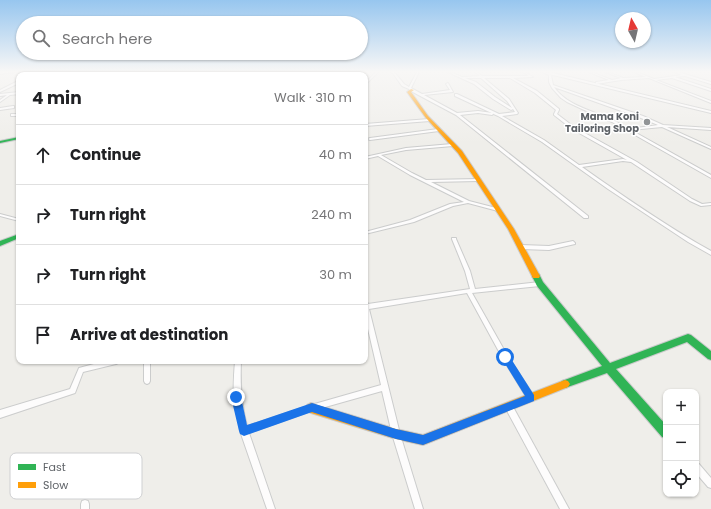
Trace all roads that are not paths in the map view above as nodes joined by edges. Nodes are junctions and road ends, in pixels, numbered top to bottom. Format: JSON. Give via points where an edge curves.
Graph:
{"nodes":[{"id":1,"x":412,"y":96,"type":"edge"},
{"id":2,"x":422,"y":96,"type":"edge"},
{"id":3,"x":458,"y":96,"type":"edge"},
{"id":4,"x":491,"y":96,"type":"edge"},
{"id":5,"x":503,"y":96,"type":"edge"},
{"id":6,"x":539,"y":96,"type":"edge"},
{"id":7,"x":560,"y":96,"type":"edge"},
{"id":8,"x":581,"y":96,"type":"edge"},
{"id":9,"x":643,"y":96,"type":"edge"},
{"id":10,"x":695,"y":96,"type":"edge"},
{"id":11,"x":711,"y":102,"type":"edge"},
{"id":12,"x":13,"y":107,"type":"dead end"},
{"id":13,"x":0,"y":109,"type":"edge"},
{"id":14,"x":513,"y":109,"type":"junction"},
{"id":15,"x":711,"y":112,"type":"edge"},
{"id":16,"x":457,"y":114,"type":"junction"},
{"id":17,"x":12,"y":115,"type":"dead end"},
{"id":18,"x":16,"y":115,"type":"edge"},
{"id":19,"x":499,"y":115,"type":"junction"},
{"id":20,"x":429,"y":120,"type":"junction"},
{"id":21,"x":368,"y":125,"type":"edge"},
{"id":22,"x":662,"y":126,"type":"junction"},
{"id":23,"x":627,"y":129,"type":"junction"},
{"id":24,"x":711,"y":129,"type":"edge"},
{"id":25,"x":438,"y":130,"type":"junction"},
{"id":26,"x":16,"y":139,"type":"edge"},
{"id":27,"x":370,"y":139,"type":"dead end"},
{"id":28,"x":0,"y":142,"type":"edge"},
{"id":29,"x":452,"y":145,"type":"junction"},
{"id":30,"x":711,"y":148,"type":"edge"},
{"id":31,"x":378,"y":155,"type":"junction"},
{"id":32,"x":621,"y":155,"type":"junction"},
{"id":33,"x":368,"y":157,"type":"edge"},
{"id":34,"x":615,"y":162,"type":"junction"},
{"id":35,"x":634,"y":162,"type":"junction"},
{"id":36,"x":579,"y":166,"type":"junction"},
{"id":37,"x":711,"y":177,"type":"edge"},
{"id":38,"x":478,"y":180,"type":"junction"},
{"id":39,"x":426,"y":181,"type":"junction"},
{"id":40,"x":468,"y":202,"type":"junction"},
{"id":41,"x":711,"y":204,"type":"edge"},
{"id":42,"x":498,"y":210,"type":"junction"},
{"id":43,"x":0,"y":215,"type":"edge"},
{"id":44,"x":586,"y":217,"type":"dead end"},
{"id":45,"x":16,"y":219,"type":"edge"},
{"id":46,"x":368,"y":232,"type":"edge"},
{"id":47,"x":16,"y":237,"type":"edge"},
{"id":48,"x":454,"y":239,"type":"dead end"},
{"id":49,"x":573,"y":243,"type":"dead end"},
{"id":50,"x":0,"y":244,"type":"edge"},
{"id":51,"x":521,"y":247,"type":"junction"},
{"id":52,"x":710,"y":251,"type":"edge"},
{"id":53,"x":540,"y":284,"type":"junction"},
{"id":54,"x":471,"y":291,"type":"junction"},
{"id":55,"x":368,"y":305,"type":"edge"},
{"id":56,"x":368,"y":317,"type":"edge"},
{"id":57,"x":711,"y":356,"type":"edge"},
{"id":58,"x":104,"y":364,"type":"edge"},
{"id":59,"x":148,"y":364,"type":"edge"},
{"id":60,"x":238,"y":364,"type":"edge"},
{"id":61,"x":608,"y":367,"type":"junction"},
{"id":62,"x":147,"y":381,"type":"dead end"},
{"id":63,"x":385,"y":387,"type":"junction"},
{"id":64,"x":531,"y":398,"type":"junction"},
{"id":65,"x":509,"y":407,"type":"junction"},
{"id":66,"x":312,"y":408,"type":"junction"},
{"id":67,"x":0,"y":414,"type":"edge"},
{"id":68,"x":663,"y":430,"type":"edge"},
{"id":69,"x":244,"y":431,"type":"junction"},
{"id":70,"x":396,"y":434,"type":"junction"},
{"id":71,"x":699,"y":470,"type":"edge"},
{"id":72,"x":711,"y":484,"type":"edge"},
{"id":73,"x":271,"y":509,"type":"edge"},
{"id":74,"x":419,"y":509,"type":"edge"},
{"id":75,"x":565,"y":509,"type":"edge"}],
"edges":[{"from":1,"to":20,"type":"street"},
{"from":2,"to":16,"type":"street"},
{"from":3,"to":19,"type":"street"},
{"from":4,"to":14,"type":"street"},
{"from":5,"to":14,"type":"street"},
{"from":6,"to":32,"type":"street","via":[[558,110],[555,114],[563,121]]},
{"from":7,"to":23,"type":"street","via":[[582,109]]},
{"from":8,"to":22,"type":"street"},
{"from":9,"to":15,"type":"street"},
{"from":10,"to":11,"type":"street"},
{"from":12,"to":13,"type":"street"},
{"from":14,"to":19,"type":"street","via":[[517,113]]},
{"from":16,"to":19,"type":"street","via":[[478,112]]},
{"from":16,"to":44,"type":"street"},
{"from":17,"to":18,"type":"street"},
{"from":19,"to":36,"type":"street"},
{"from":20,"to":21,"type":"street"},
{"from":20,"to":25,"type":"street"},
{"from":22,"to":23,"type":"street"},
{"from":22,"to":24,"type":"street"},
{"from":22,"to":30,"type":"street"},
{"from":23,"to":37,"type":"street"},
{"from":25,"to":27,"type":"street"},
{"from":25,"to":29,"type":"street"},
{"from":26,"to":28,"type":"street"},
{"from":29,"to":31,"type":"street","via":[[406,148]]},
{"from":29,"to":38,"type":"street","via":[[460,152]]},
{"from":31,"to":33,"type":"street"},
{"from":31,"to":39,"type":"street"},
{"from":32,"to":34,"type":"street"},
{"from":32,"to":35,"type":"street"},
{"from":34,"to":35,"type":"street"},
{"from":34,"to":36,"type":"street"},
{"from":35,"to":41,"type":"street","via":[[700,205]]},
{"from":36,"to":52,"type":"street"},
{"from":38,"to":39,"type":"street"},
{"from":38,"to":42,"type":"street"},
{"from":39,"to":40,"type":"street"},
{"from":40,"to":42,"type":"street"},
{"from":40,"to":46,"type":"street"},
{"from":42,"to":51,"type":"street"},
{"from":43,"to":45,"type":"street"},
{"from":47,"to":50,"type":"street"},
{"from":48,"to":54,"type":"street","via":[[470,277]]},
{"from":49,"to":51,"type":"street","via":[[549,248]]},
{"from":51,"to":53,"type":"street"},
{"from":53,"to":54,"type":"street"},
{"from":53,"to":61,"type":"street"},
{"from":54,"to":55,"type":"street"},
{"from":54,"to":64,"type":"street","via":[[505,357]]},
{"from":56,"to":63,"type":"street"},
{"from":57,"to":61,"type":"street","via":[[688,338]]},
{"from":58,"to":67,"type":"street","via":[[81,370],[73,391]]},
{"from":59,"to":62,"type":"street"},
{"from":60,"to":69,"type":"street","via":[[236,397]]},
{"from":61,"to":64,"type":"street"},
{"from":61,"to":68,"type":"street"},
{"from":63,"to":66,"type":"street"},
{"from":63,"to":70,"type":"street"},
{"from":64,"to":65,"type":"street"},
{"from":65,"to":70,"type":"street","via":[[423,440]]},
{"from":65,"to":75,"type":"street"},
{"from":66,"to":69,"type":"street"},
{"from":66,"to":70,"type":"street"},
{"from":69,"to":73,"type":"street"},
{"from":70,"to":74,"type":"street"},
{"from":71,"to":72,"type":"street"}]}
